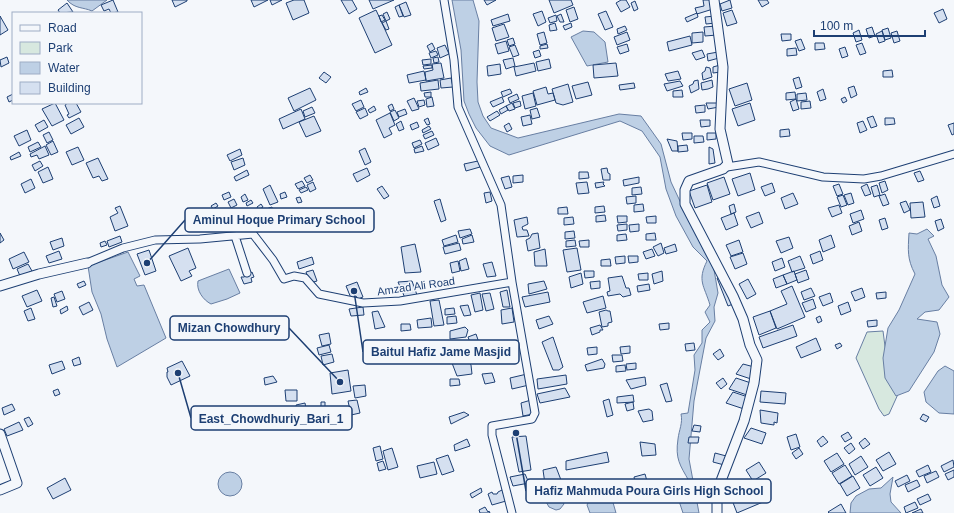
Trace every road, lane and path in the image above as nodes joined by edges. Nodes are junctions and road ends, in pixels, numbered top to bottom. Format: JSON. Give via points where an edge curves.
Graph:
{"nodes":[{"id":1,"x":444,"y":0,"type":"edge"},
{"id":2,"x":714,"y":0,"type":"edge"},
{"id":3,"x":954,"y":154,"type":"edge"},
{"id":4,"x":727,"y":167,"type":"junction"},
{"id":5,"x":235,"y":236,"type":"junction"},
{"id":6,"x":86,"y":263,"type":"joint"},
{"id":7,"x":247,"y":273,"type":"dead end"},
{"id":8,"x":512,"y":282,"type":"junction"},
{"id":9,"x":0,"y":286,"type":"edge"},
{"id":10,"x":0,"y":434,"type":"edge"},
{"id":11,"x":0,"y":490,"type":"edge"},
{"id":12,"x":512,"y":513,"type":"edge"},
{"id":13,"x":717,"y":513,"type":"edge"}],
"edges":[{"from":1,"to":8,"type":"street","via":[[454,60],[458,107],[501,205]]},
{"from":2,"to":4,"type":"main road","via":[[723,67],[720,129],[728,160]]},
{"from":3,"to":4,"type":"street","via":[[864,179],[823,177],[759,162]]},
{"from":4,"to":13,"type":"main road","via":[[690,181],[685,190],[687,210],[733,296],[757,360],[744,421],[719,486]]},
{"from":5,"to":6,"type":"street","name":"Amzad Ali Road","via":[[155,240],[122,248]]},
{"from":5,"to":7,"type":"street"},
{"from":5,"to":8,"type":"street","name":"Amzad Ali Road","via":[[253,234],[284,278],[304,278],[319,294],[363,303],[400,301]]},
{"from":6,"to":9,"type":"main road"},
{"from":8,"to":12,"type":"street","via":[[535,413],[532,419],[492,426],[492,436]]},
{"from":10,"to":11,"type":"main road","via":[[17,483]]}]}
